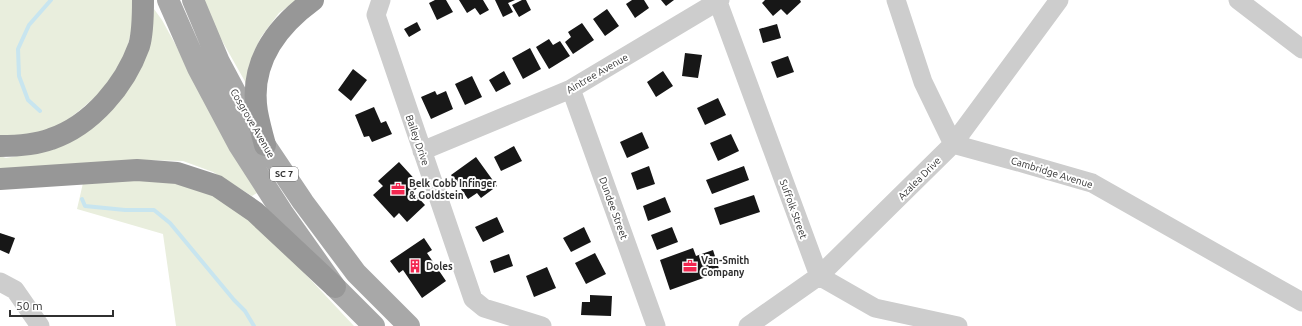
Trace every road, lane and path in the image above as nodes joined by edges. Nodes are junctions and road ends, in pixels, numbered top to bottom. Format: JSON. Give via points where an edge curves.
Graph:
{"nodes":[{"id":1,"x":143,"y":0,"type":"edge"},
{"id":2,"x":168,"y":0,"type":"edge"},
{"id":3,"x":193,"y":0,"type":"edge"},
{"id":4,"x":313,"y":0,"type":"edge"},
{"id":5,"x":381,"y":0,"type":"edge"},
{"id":6,"x":896,"y":0,"type":"edge"},
{"id":7,"x":1059,"y":0,"type":"edge"},
{"id":8,"x":1238,"y":0,"type":"edge"},
{"id":9,"x":719,"y":1,"type":"edge"},
{"id":10,"x":1302,"y":49,"type":"edge"},
{"id":11,"x":571,"y":89,"type":"junction"},
{"id":12,"x":952,"y":144,"type":"junction"},
{"id":13,"x":265,"y":145,"type":"junction"},
{"id":14,"x":0,"y":146,"type":"edge"},
{"id":15,"x":422,"y":151,"type":"junction"},
{"id":16,"x":0,"y":179,"type":"edge"},
{"id":17,"x":819,"y":276,"type":"junction"},
{"id":18,"x":0,"y":282,"type":"edge"},
{"id":19,"x":335,"y":287,"type":"junction"},
{"id":20,"x":1302,"y":302,"type":"edge"},
{"id":21,"x":40,"y":326,"type":"edge"},
{"id":22,"x":374,"y":326,"type":"edge"},
{"id":23,"x":409,"y":326,"type":"edge"},
{"id":24,"x":542,"y":326,"type":"edge"},
{"id":25,"x":656,"y":326,"type":"edge"},
{"id":26,"x":748,"y":326,"type":"edge"},
{"id":27,"x":958,"y":326,"type":"edge"}],
"edges":[{"from":1,"to":14,"type":"highway","via":[[139,44],[127,73],[106,101],[80,126],[52,139],[23,146]]},
{"from":2,"to":19,"type":"main road","number":"SC 7","via":[[198,68],[239,145]]},
{"from":3,"to":13,"type":"main road","name":"Cosgrove Avenue","number":"SC 7","via":[[219,62]]},
{"from":4,"to":13,"type":"highway","via":[[296,12],[272,39],[259,68],[255,90]]},
{"from":5,"to":15,"type":"street","name":"Bailey Drive","via":[[376,15]]},
{"from":6,"to":12,"type":"street","via":[[923,82]]},
{"from":7,"to":12,"type":"street","name":"Azalea Drive"},
{"from":8,"to":10,"type":"street"},
{"from":9,"to":11,"type":"street","name":"Aintree Avenue"},
{"from":9,"to":17,"type":"street","name":"Suffolk Street"},
{"from":11,"to":15,"type":"street","name":"Aintree Avenue"},
{"from":11,"to":25,"type":"street","name":"Dundee Street"},
{"from":12,"to":17,"type":"street","name":"Azalea Drive"},
{"from":12,"to":20,"type":"street","name":"Cambridge Avenue","via":[[1092,183]]},
{"from":13,"to":23,"type":"main road","name":"Cosgrove Avenue","number":"SC 7","via":[[303,202],[356,273]]},
{"from":15,"to":24,"type":"street","name":"Bailey Drive","via":[[473,299],[484,308]]},
{"from":16,"to":19,"type":"highway","via":[[137,170],[177,173],[217,186],[254,212]]},
{"from":17,"to":26,"type":"street","name":"Azalea Drive"},
{"from":17,"to":27,"type":"street","via":[[875,308]]},
{"from":18,"to":21,"type":"street","via":[[15,290]]},
{"from":19,"to":22,"type":"main road","number":"SC 7"}]}
